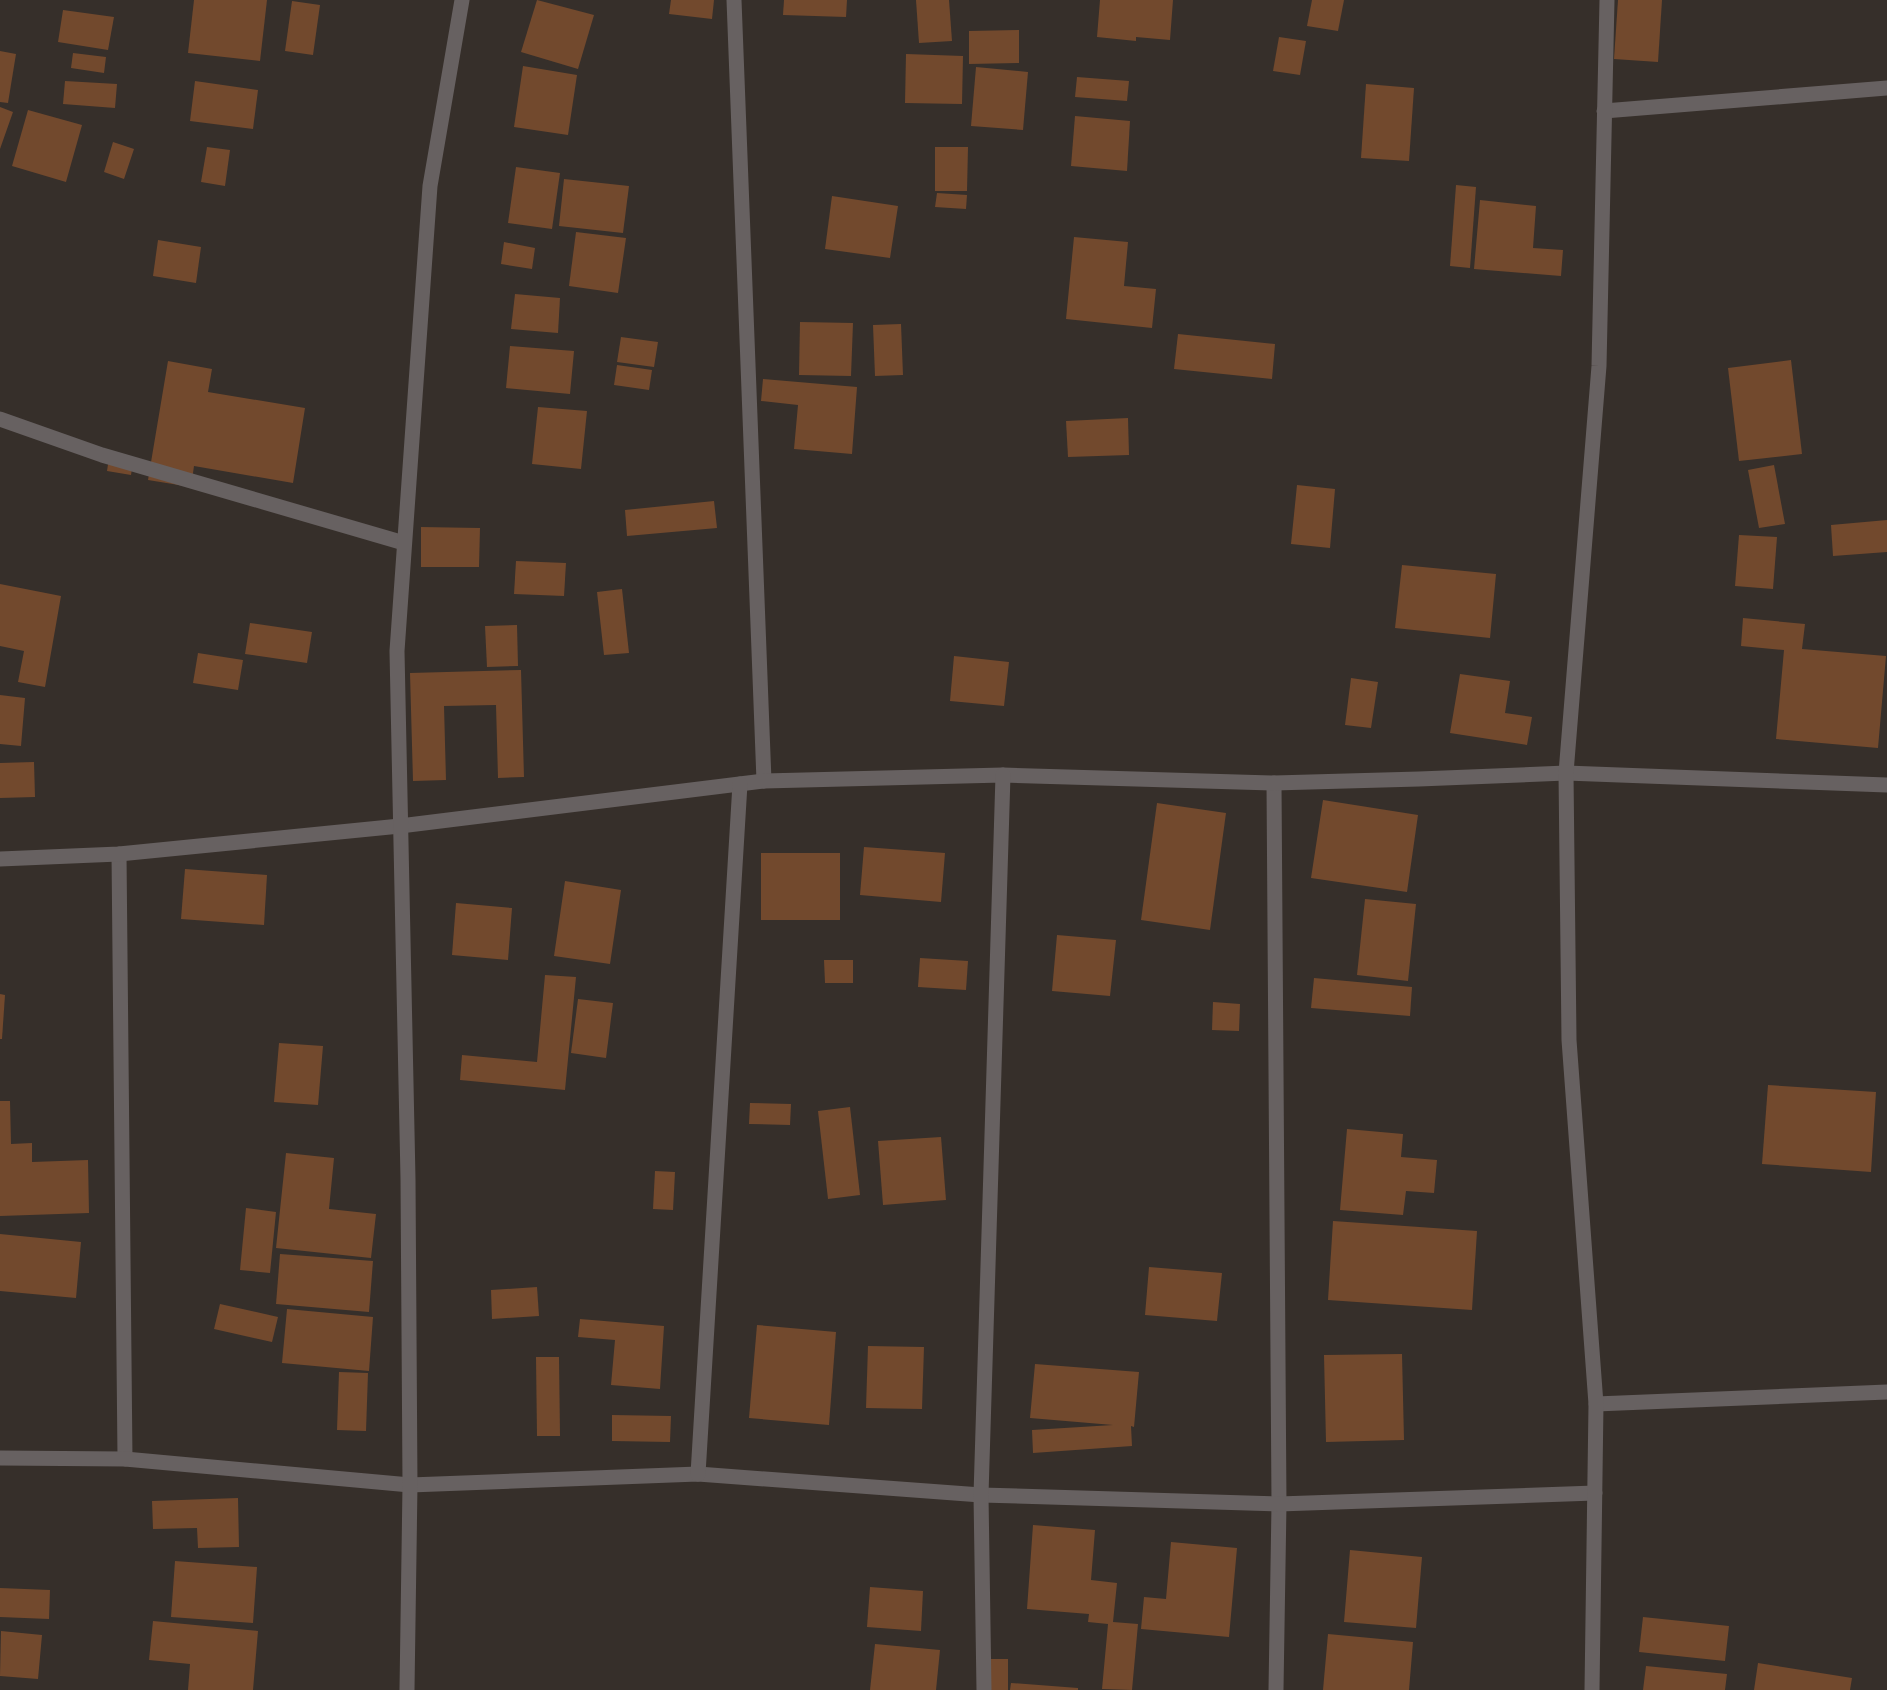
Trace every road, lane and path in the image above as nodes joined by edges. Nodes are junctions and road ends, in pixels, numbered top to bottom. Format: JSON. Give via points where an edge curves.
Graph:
{"nodes":[{"id":1,"x":462,"y":0,"type":"edge"},
{"id":2,"x":734,"y":0,"type":"edge"},
{"id":3,"x":1607,"y":0,"type":"edge"},
{"id":4,"x":1887,"y":88,"type":"edge"},
{"id":5,"x":1604,"y":111,"type":"junction"},
{"id":6,"x":0,"y":419,"type":"edge"},
{"id":7,"x":404,"y":543,"type":"junction"},
{"id":8,"x":1566,"y":773,"type":"junction"},
{"id":9,"x":1003,"y":775,"type":"junction"},
{"id":10,"x":764,"y":781,"type":"junction"},
{"id":11,"x":1274,"y":783,"type":"junction"},
{"id":12,"x":740,"y":784,"type":"junction"},
{"id":13,"x":1887,"y":785,"type":"edge"},
{"id":14,"x":400,"y":826,"type":"junction"},
{"id":15,"x":118,"y":854,"type":"junction"},
{"id":16,"x":0,"y":859,"type":"edge"},
{"id":17,"x":1887,"y":1392,"type":"edge"},
{"id":18,"x":1596,"y":1404,"type":"junction"},
{"id":19,"x":0,"y":1458,"type":"edge"},
{"id":20,"x":125,"y":1459,"type":"junction"},
{"id":21,"x":698,"y":1474,"type":"junction"},
{"id":22,"x":410,"y":1485,"type":"junction"},
{"id":23,"x":1595,"y":1493,"type":"junction"},
{"id":24,"x":981,"y":1496,"type":"junction"},
{"id":25,"x":1279,"y":1504,"type":"junction"},
{"id":26,"x":407,"y":1690,"type":"edge"},
{"id":27,"x":984,"y":1690,"type":"edge"},
{"id":28,"x":1276,"y":1690,"type":"edge"},
{"id":29,"x":1592,"y":1690,"type":"edge"}],
"edges":[{"from":1,"to":7,"type":"street","via":[[430,186]]},
{"from":2,"to":10,"type":"street"},
{"from":3,"to":5,"type":"street"},
{"from":4,"to":5,"type":"street"},
{"from":5,"to":8,"type":"street","via":[[1599,366]]},
{"from":6,"to":7,"type":"street","via":[[102,455]]},
{"from":7,"to":14,"type":"street","via":[[397,651]]},
{"from":8,"to":11,"type":"street"},
{"from":8,"to":13,"type":"street"},
{"from":8,"to":18,"type":"street","via":[[1569,1040]]},
{"from":9,"to":10,"type":"street"},
{"from":9,"to":11,"type":"street"},
{"from":9,"to":24,"type":"street"},
{"from":10,"to":12,"type":"street"},
{"from":11,"to":25,"type":"street"},
{"from":12,"to":14,"type":"street"},
{"from":12,"to":21,"type":"street"},
{"from":14,"to":15,"type":"street"},
{"from":14,"to":22,"type":"street"},
{"from":15,"to":16,"type":"street"},
{"from":15,"to":20,"type":"street"},
{"from":17,"to":18,"type":"street"},
{"from":18,"to":23,"type":"street"},
{"from":19,"to":20,"type":"street"},
{"from":20,"to":22,"type":"street"},
{"from":21,"to":22,"type":"street"},
{"from":21,"to":24,"type":"street"},
{"from":22,"to":26,"type":"street"},
{"from":23,"to":25,"type":"street"},
{"from":23,"to":29,"type":"street"},
{"from":24,"to":25,"type":"street"},
{"from":24,"to":27,"type":"street"},
{"from":25,"to":28,"type":"street"}]}
